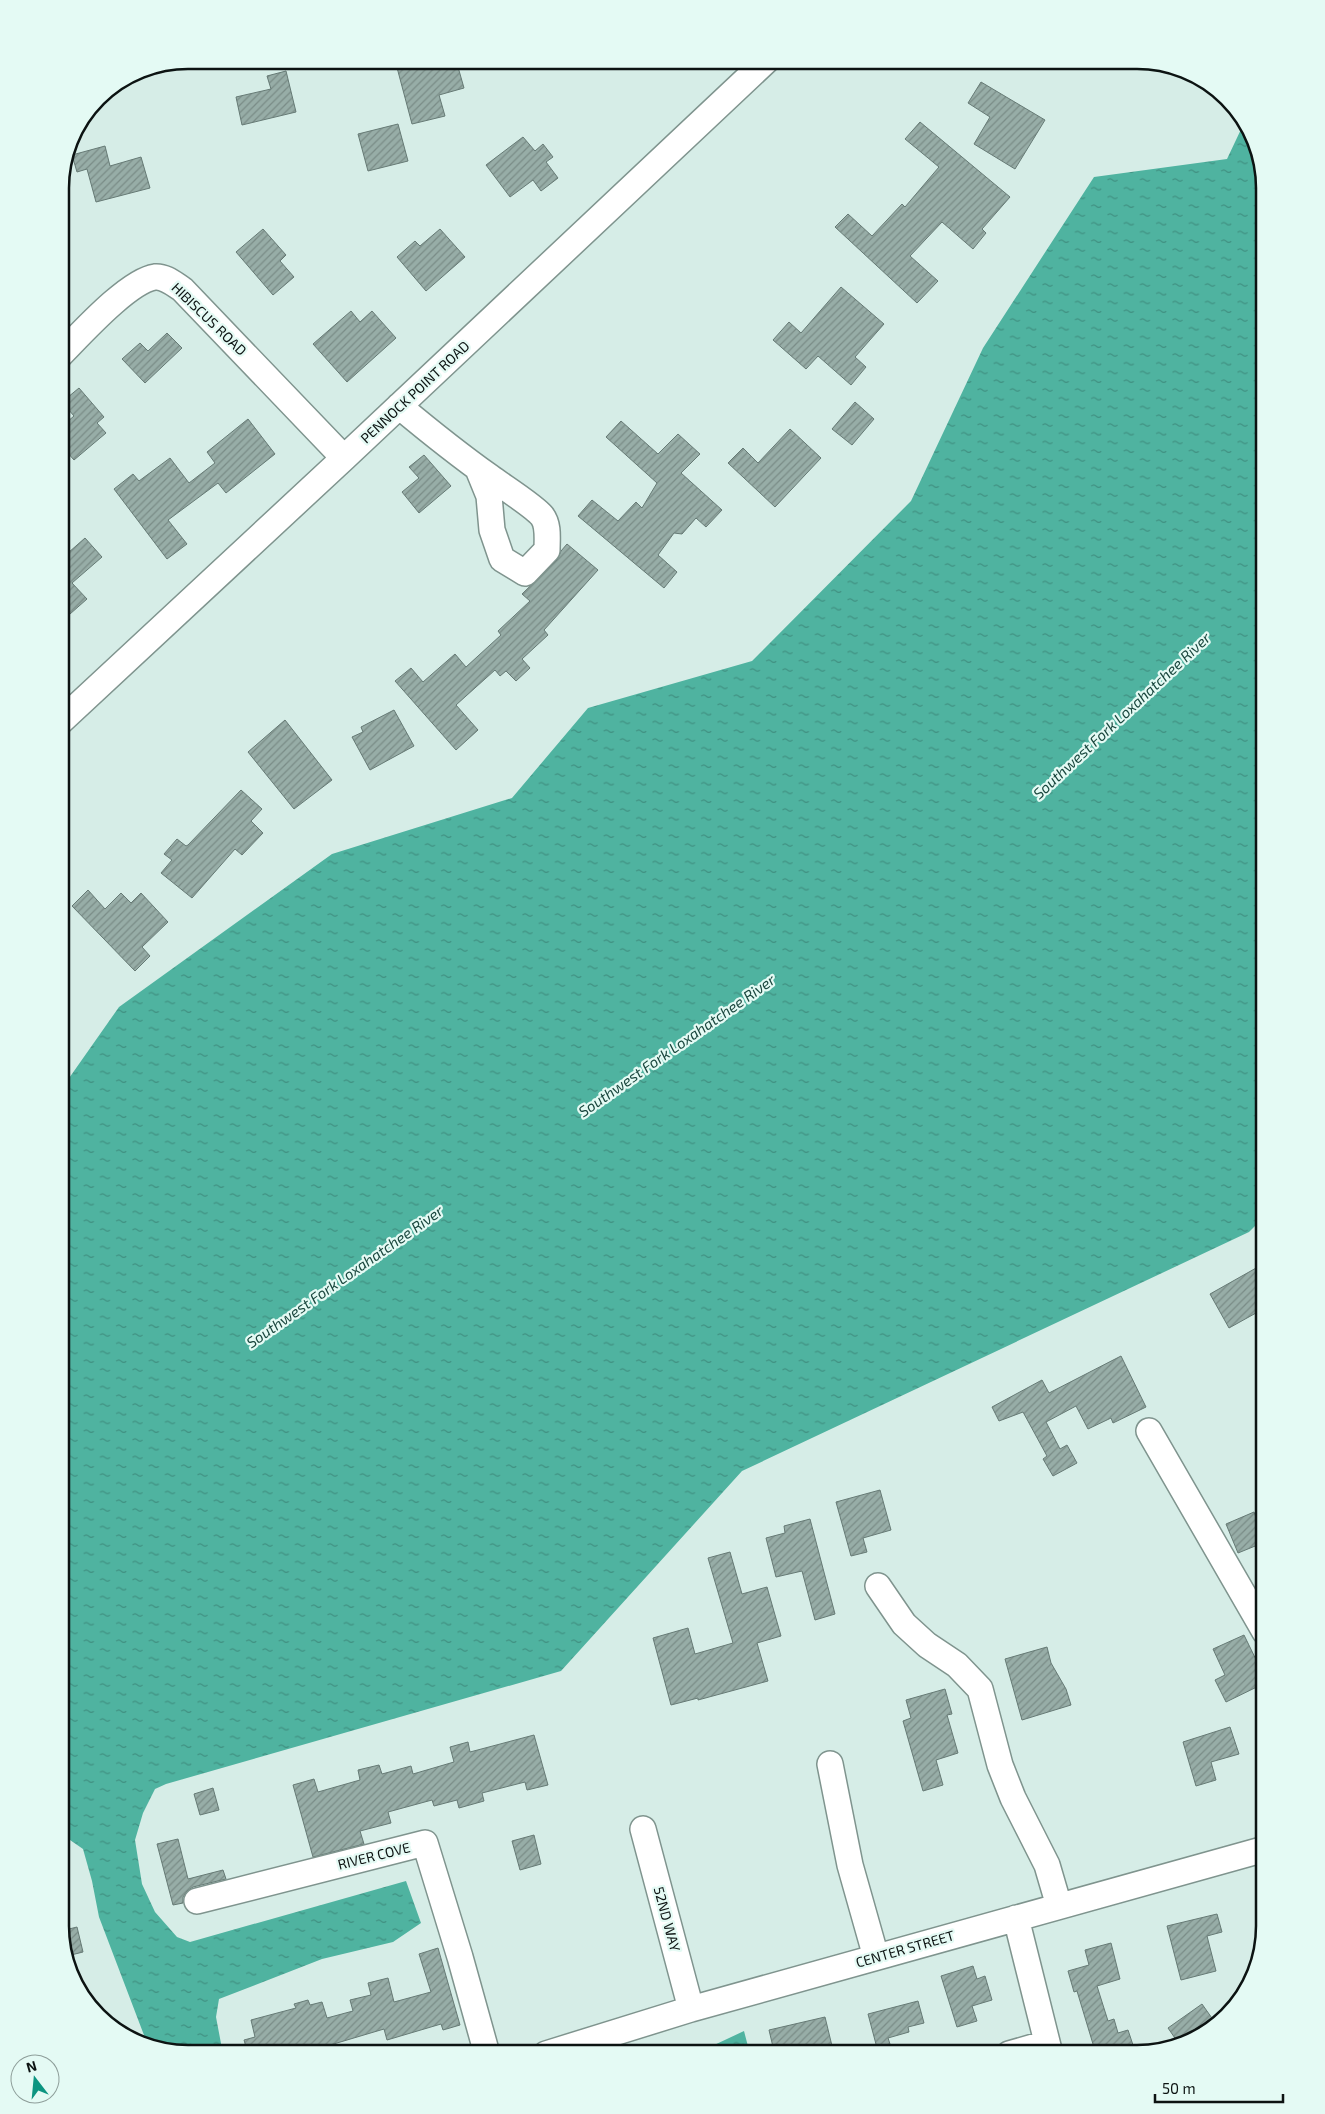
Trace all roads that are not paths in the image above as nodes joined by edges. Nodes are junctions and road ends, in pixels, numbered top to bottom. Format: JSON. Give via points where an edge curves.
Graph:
{"nodes":[{"id":1,"x":757,"y":69,"type":"edge"},
{"id":2,"x":69,"y":346,"type":"edge"},
{"id":3,"x":399,"y":406,"type":"junction"},
{"id":4,"x":344,"y":458,"type":"junction"},
{"id":5,"x":478,"y":469,"type":"dead end"},
{"id":6,"x":69,"y":714,"type":"edge"},
{"id":7,"x":1149,"y":1431,"type":"dead end"},
{"id":8,"x":878,"y":1586,"type":"dead end"},
{"id":9,"x":1256,"y":1616,"type":"edge"},
{"id":10,"x":830,"y":1764,"type":"dead end"},
{"id":11,"x":643,"y":1829,"type":"dead end"},
{"id":12,"x":1256,"y":1851,"type":"edge"},
{"id":13,"x":197,"y":1901,"type":"dead end"},
{"id":14,"x":1058,"y":1906,"type":"junction"},
{"id":15,"x":1016,"y":1918,"type":"junction"},
{"id":16,"x":876,"y":1957,"type":"junction"},
{"id":17,"x":691,"y":2009,"type":"junction"},
{"id":18,"x":485,"y":2045,"type":"edge"},
{"id":19,"x":575,"y":2045,"type":"edge"},
{"id":20,"x":1048,"y":2045,"type":"edge"}],
"edges":[{"from":1,"to":3,"type":"street","name":"PENNOCK POINT ROAD"},
{"from":2,"to":4,"type":"street","name":"HIBISCUS ROAD","via":[[120,296],[155,277],[168,280],[182,289]]},
{"from":3,"to":4,"type":"street","name":"PENNOCK POINT ROAD"},
{"from":3,"to":5,"type":"street"},
{"from":4,"to":6,"type":"street","name":"PENNOCK POINT ROAD"},
{"from":7,"to":9,"type":"street"},
{"from":8,"to":14,"type":"street","via":[[904,1624],[927,1645],[957,1665],[980,1689],[1000,1765],[1047,1865]]},
{"from":10,"to":16,"type":"street","via":[[850,1866]]},
{"from":11,"to":17,"type":"street","name":"52ND WAY"},
{"from":12,"to":14,"type":"street","name":"CENTER STREET"},
{"from":13,"to":18,"type":"street","name":"RIVER COVE","via":[[425,1843]]},
{"from":14,"to":15,"type":"street","name":"CENTER STREET"},
{"from":15,"to":16,"type":"street","name":"CENTER STREET"},
{"from":15,"to":20,"type":"street"},
{"from":16,"to":17,"type":"street","name":"CENTER STREET"},
{"from":17,"to":19,"type":"street","name":"CENTER STREET"}]}
